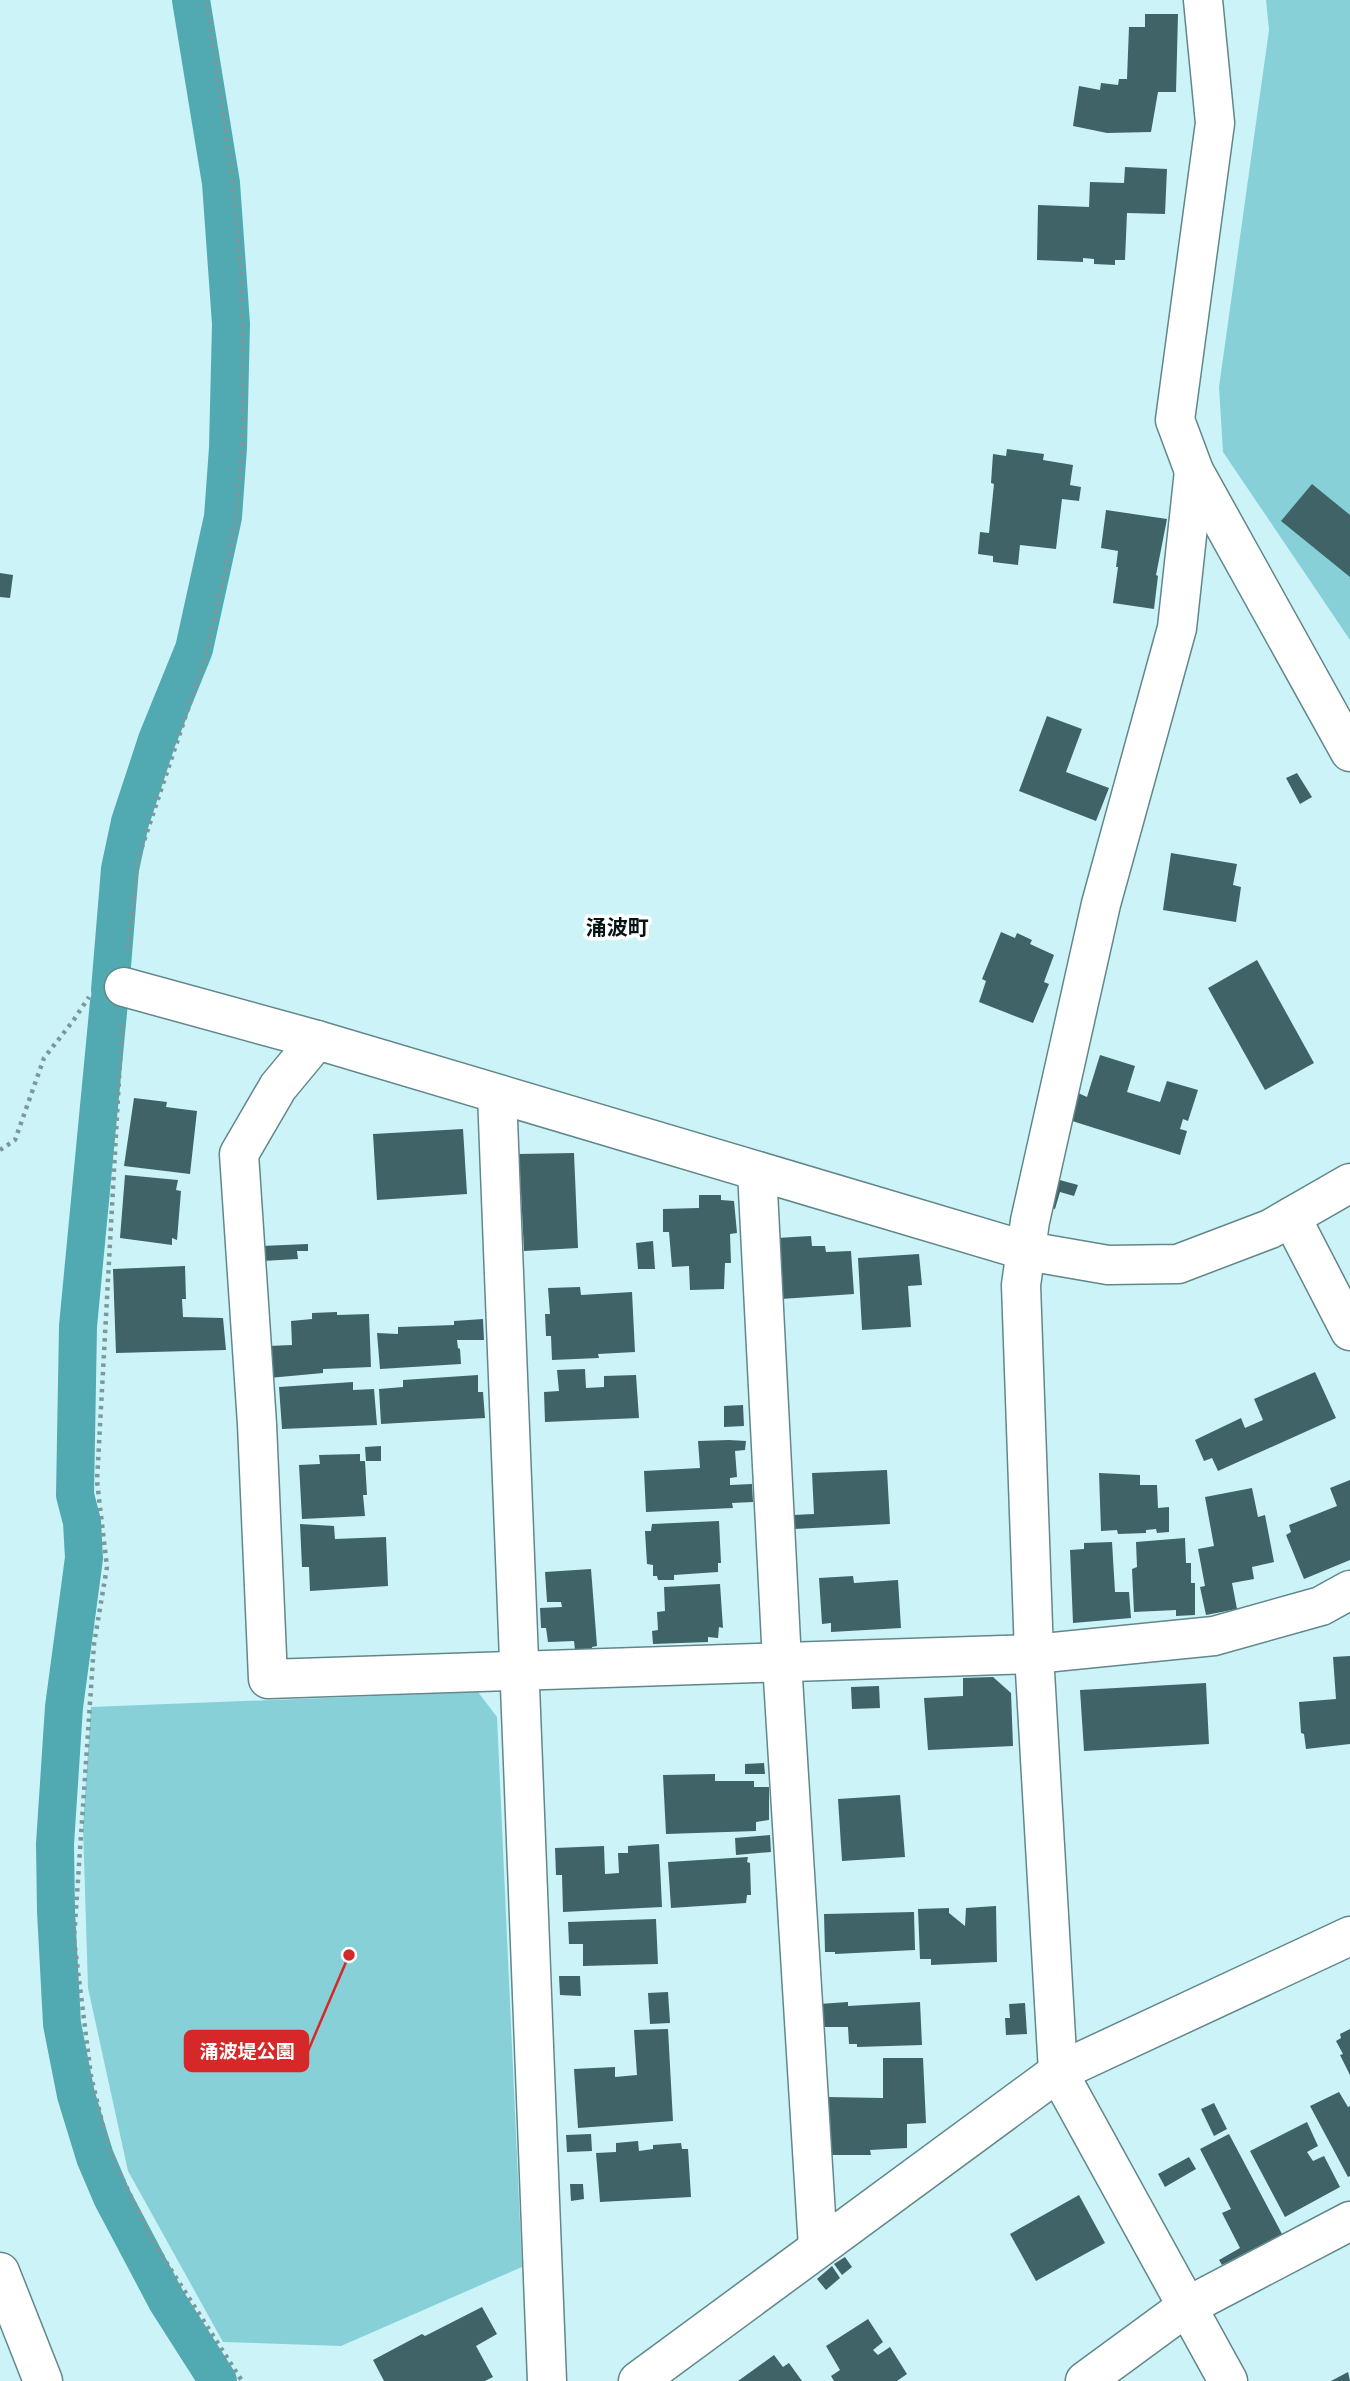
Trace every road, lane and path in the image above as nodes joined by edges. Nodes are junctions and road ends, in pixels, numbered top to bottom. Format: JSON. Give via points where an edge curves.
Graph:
{"nodes":[{"id":1,"x":206,"y":0,"type":"edge"},
{"id":2,"x":1203,"y":0,"type":"edge"},
{"id":3,"x":1194,"y":471,"type":"junction"},
{"id":4,"x":1350,"y":752,"type":"edge"},
{"id":5,"x":124,"y":987,"type":"junction"},
{"id":6,"x":317,"y":1040,"type":"junction"},
{"id":7,"x":497,"y":1094,"type":"junction"},
{"id":8,"x":0,"y":1150,"type":"edge"},
{"id":9,"x":757,"y":1171,"type":"junction"},
{"id":10,"x":1350,"y":1183,"type":"edge"},
{"id":11,"x":1292,"y":1217,"type":"junction"},
{"id":12,"x":1027,"y":1251,"type":"junction"},
{"id":13,"x":1350,"y":1331,"type":"edge"},
{"id":14,"x":1350,"y":1590,"type":"edge"},
{"id":15,"x":1034,"y":1654,"type":"junction"},
{"id":16,"x":782,"y":1662,"type":"junction"},
{"id":17,"x":519,"y":1671,"type":"junction"},
{"id":18,"x":1350,"y":1936,"type":"edge"},
{"id":19,"x":1058,"y":2072,"type":"junction"},
{"id":20,"x":1350,"y":2221,"type":"edge"},
{"id":21,"x":818,"y":2248,"type":"junction"},
{"id":22,"x":0,"y":2273,"type":"edge"},
{"id":23,"x":1186,"y":2307,"type":"junction"},
{"id":24,"x":43,"y":2381,"type":"edge"},
{"id":25,"x":242,"y":2381,"type":"edge"},
{"id":26,"x":547,"y":2381,"type":"edge"},
{"id":27,"x":638,"y":2381,"type":"edge"},
{"id":28,"x":1085,"y":2381,"type":"edge"},
{"id":29,"x":1228,"y":2381,"type":"edge"}],
"edges":[{"from":1,"to":5,"type":"path","via":[[241,268],[244,423],[237,509],[206,655],[138,859]]},
{"from":2,"to":3,"type":"street","via":[[1214,123],[1175,420]]},
{"from":3,"to":4,"type":"street"},
{"from":3,"to":12,"type":"street","via":[[1177,628],[1101,904]]},
{"from":5,"to":6,"type":"street"},
{"from":5,"to":8,"type":"path","via":[[89,996],[44,1058],[15,1140]]},
{"from":5,"to":25,"type":"path","via":[[97,1481],[107,1567],[94,1644],[74,1939],[91,2076],[109,2151],[152,2241]]},
{"from":6,"to":7,"type":"street"},
{"from":6,"to":17,"type":"street","via":[[278,1087],[239,1154],[268,1679]]},
{"from":7,"to":9,"type":"street"},
{"from":7,"to":17,"type":"street"},
{"from":9,"to":12,"type":"street"},
{"from":9,"to":16,"type":"street"},
{"from":10,"to":11,"type":"street"},
{"from":11,"to":12,"type":"street","via":[[1178,1264],[1108,1265]]},
{"from":11,"to":13,"type":"street"},
{"from":12,"to":15,"type":"street","via":[[1021,1285]]},
{"from":14,"to":15,"type":"street","via":[[1321,1606],[1214,1636]]},
{"from":15,"to":16,"type":"street"},
{"from":15,"to":19,"type":"street"},
{"from":16,"to":17,"type":"street"},
{"from":16,"to":21,"type":"street"},
{"from":17,"to":26,"type":"street"},
{"from":18,"to":19,"type":"street"},
{"from":19,"to":21,"type":"street"},
{"from":19,"to":23,"type":"street"},
{"from":20,"to":23,"type":"street"},
{"from":21,"to":27,"type":"street"},
{"from":22,"to":24,"type":"street"},
{"from":23,"to":28,"type":"street"},
{"from":23,"to":29,"type":"street"}]}
